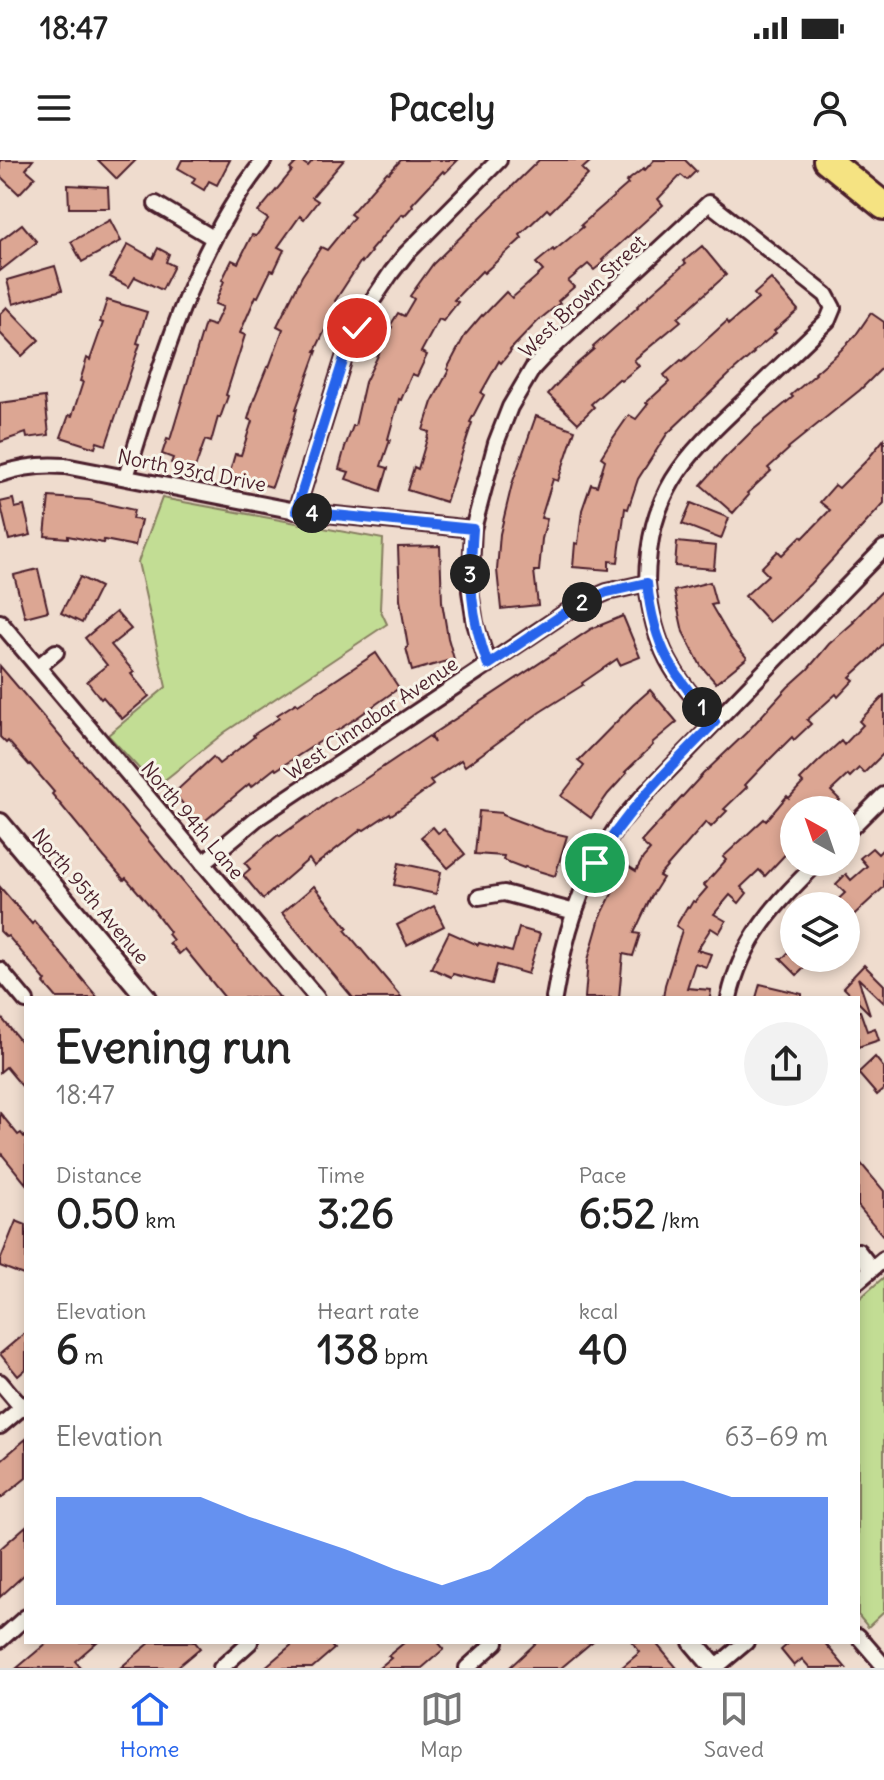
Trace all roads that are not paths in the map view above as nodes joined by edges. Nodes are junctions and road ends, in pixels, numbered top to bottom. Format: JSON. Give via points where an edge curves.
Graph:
{"nodes":[{"id":1,"x":264,"y":160,"type":"edge"},
{"id":2,"x":499,"y":160,"type":"edge"},
{"id":3,"x":827,"y":160,"type":"edge"},
{"id":4,"x":156,"y":204,"type":"dead end"},
{"id":5,"x":884,"y":206,"type":"edge"},
{"id":6,"x":213,"y":238,"type":"junction"},
{"id":7,"x":0,"y":474,"type":"edge"},
{"id":8,"x":126,"y":477,"type":"junction"},
{"id":9,"x":296,"y":511,"type":"junction"},
{"id":10,"x":473,"y":529,"type":"junction"},
{"id":11,"x":884,"y":548,"type":"edge"},
{"id":12,"x":647,"y":583,"type":"junction"},
{"id":13,"x":0,"y":622,"type":"edge"},
{"id":14,"x":56,"y":652,"type":"dead end"},
{"id":15,"x":488,"y":665,"type":"junction"},
{"id":16,"x":38,"y":667,"type":"junction"},
{"id":17,"x":715,"y":722,"type":"junction"},
{"id":18,"x":884,"y":795,"type":"edge"},
{"id":19,"x":860,"y":819,"type":"edge"},
{"id":20,"x":0,"y":823,"type":"edge"},
{"id":21,"x":203,"y":863,"type":"junction"},
{"id":22,"x":805,"y":876,"type":"edge"},
{"id":23,"x":479,"y":897,"type":"dead end"},
{"id":24,"x":575,"y":912,"type":"junction"},
{"id":25,"x":0,"y":970,"type":"edge"},
{"id":26,"x":145,"y":996,"type":"edge"},
{"id":27,"x":315,"y":996,"type":"edge"},
{"id":28,"x":554,"y":996,"type":"edge"},
{"id":29,"x":729,"y":996,"type":"edge"},
{"id":30,"x":24,"y":999,"type":"edge"},
{"id":31,"x":860,"y":1252,"type":"edge"},
{"id":32,"x":878,"y":1264,"type":"edge"},
{"id":33,"x":860,"y":1279,"type":"edge"},
{"id":34,"x":0,"y":1382,"type":"edge"},
{"id":35,"x":24,"y":1406,"type":"edge"},
{"id":36,"x":0,"y":1426,"type":"edge"},
{"id":37,"x":24,"y":1619,"type":"edge"},
{"id":38,"x":860,"y":1638,"type":"edge"},
{"id":39,"x":0,"y":1640,"type":"edge"},
{"id":40,"x":248,"y":1644,"type":"edge"},
{"id":41,"x":494,"y":1644,"type":"edge"},
{"id":42,"x":695,"y":1644,"type":"edge"},
{"id":43,"x":744,"y":1644,"type":"edge"},
{"id":44,"x":884,"y":1666,"type":"edge"},
{"id":45,"x":221,"y":1668,"type":"edge"},
{"id":46,"x":467,"y":1668,"type":"edge"},
{"id":47,"x":715,"y":1668,"type":"edge"}],
"edges":[{"from":1,"to":6,"type":"street"},
{"from":2,"to":9,"type":"street","via":[[405,255],[366,310],[344,358]]},
{"from":3,"to":5,"type":"highway"},
{"from":4,"to":6,"type":"street"},
{"from":6,"to":8,"type":"street","via":[[174,325]]},
{"from":7,"to":8,"type":"street","name":"North 93rd Drive","via":[[49,464]]},
{"from":8,"to":9,"type":"street","name":"North 93rd Drive"},
{"from":9,"to":10,"type":"street","name":"North 93rd Drive"},
{"from":10,"to":12,"type":"street","name":"West Brown Street","via":[[503,423],[533,368],[709,203],[826,295],[833,308],[828,320],[697,445],[680,469],[654,525]]},
{"from":10,"to":15,"type":"street","name":"West Brown Street","via":[[470,591]]},
{"from":11,"to":17,"type":"street"},
{"from":12,"to":15,"type":"street","name":"West Cinnabar Avenue","via":[[577,605]]},
{"from":12,"to":17,"type":"street","via":[[664,652],[685,688]]},
{"from":13,"to":16,"type":"street","name":"North 94th Lane"},
{"from":14,"to":16,"type":"street"},
{"from":15,"to":21,"type":"street","name":"West Cinnabar Avenue","via":[[256,819]]},
{"from":16,"to":21,"type":"street","name":"North 94th Lane"},
{"from":17,"to":24,"type":"street","via":[[617,827]]},
{"from":18,"to":19,"type":"street"},
{"from":20,"to":26,"type":"street","name":"North 95th Avenue"},
{"from":21,"to":27,"type":"street","name":"North 94th Lane"},
{"from":22,"to":29,"type":"street","via":[[753,936]]},
{"from":23,"to":24,"type":"street","via":[[504,893]]},
{"from":24,"to":28,"type":"street"},
{"from":25,"to":30,"type":"street"},
{"from":31,"to":32,"type":"street"},
{"from":32,"to":33,"type":"street"},
{"from":34,"to":35,"type":"street"},
{"from":35,"to":36,"type":"street"},
{"from":37,"to":39,"type":"street"},
{"from":38,"to":44,"type":"street"},
{"from":40,"to":45,"type":"street"},
{"from":41,"to":46,"type":"street"},
{"from":42,"to":47,"type":"street"},
{"from":43,"to":47,"type":"street"}]}
